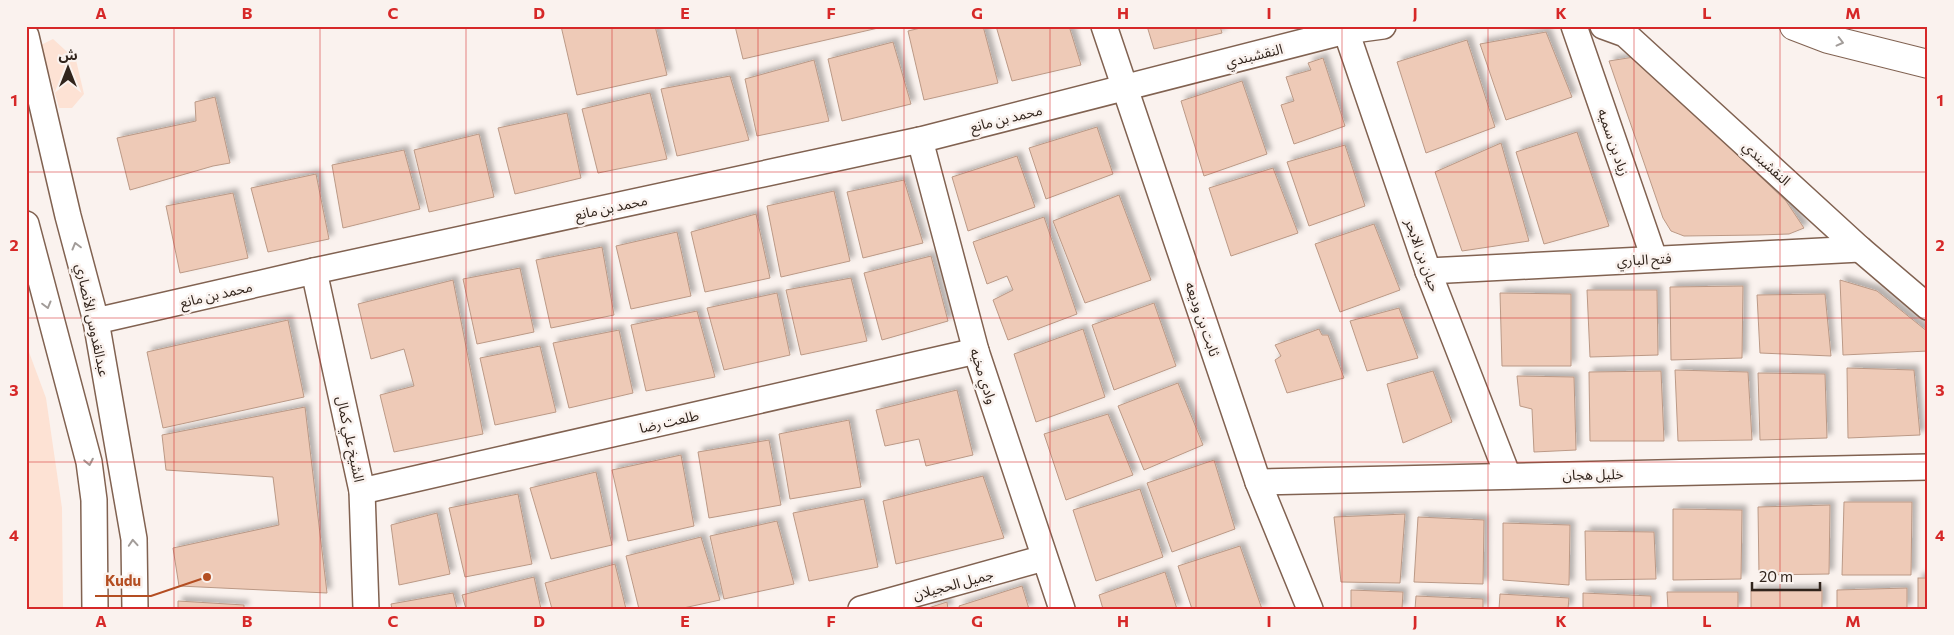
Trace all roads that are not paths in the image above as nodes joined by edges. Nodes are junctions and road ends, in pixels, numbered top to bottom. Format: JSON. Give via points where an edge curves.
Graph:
{"nodes":[{"id":1,"x":1104,"y":26,"type":"edge"},
{"id":2,"x":1383,"y":26,"type":"edge"},
{"id":3,"x":1574,"y":26,"type":"edge"},
{"id":4,"x":1603,"y":26,"type":"edge"},
{"id":5,"x":1794,"y":26,"type":"edge"},
{"id":6,"x":1346,"y":31,"type":"junction"},
{"id":7,"x":26,"y":36,"type":"edge"},
{"id":8,"x":1928,"y":64,"type":"edge"},
{"id":9,"x":1126,"y":87,"type":"junction"},
{"id":10,"x":920,"y":140,"type":"junction"},
{"id":11,"x":26,"y":224,"type":"edge"},
{"id":12,"x":1860,"y":249,"type":"junction"},
{"id":13,"x":1654,"y":258,"type":"junction"},
{"id":14,"x":314,"y":271,"type":"junction"},
{"id":15,"x":1428,"y":271,"type":"junction"},
{"id":16,"x":1928,"y":307,"type":"edge"},
{"id":17,"x":96,"y":322,"type":"junction"},
{"id":18,"x":976,"y":351,"type":"junction"},
{"id":19,"x":1928,"y":467,"type":"edge"},
{"id":20,"x":1508,"y":476,"type":"junction"},
{"id":21,"x":1258,"y":482,"type":"junction"},
{"id":22,"x":362,"y":491,"type":"junction"},
{"id":23,"x":1044,"y":558,"type":"junction"},
{"id":24,"x":95,"y":609,"type":"edge"},
{"id":25,"x":135,"y":609,"type":"edge"},
{"id":26,"x":366,"y":609,"type":"edge"},
{"id":27,"x":862,"y":609,"type":"edge"},
{"id":28,"x":1062,"y":609,"type":"edge"},
{"id":29,"x":1310,"y":609,"type":"edge"}],
"edges":[{"from":1,"to":9,"type":"street","name":"ثابت بن وديعه"},
{"from":2,"to":6,"type":"street","name":"النقشبندي"},
{"from":3,"to":13,"type":"street","name":"زياد بن سميه"},
{"from":4,"to":12,"type":"street","name":"النقشبندي","via":[[1625,34]]},
{"from":5,"to":8,"type":"highway","one_way":true,"via":[[1828,39]]},
{"from":6,"to":9,"type":"street","name":"النقشبندي"},
{"from":6,"to":15,"type":"street","name":"حيان بن الابحر"},
{"from":17,"to":7,"type":"street","name":"عبدالقدوس الأنصاري","one_way":true},
{"from":9,"to":10,"type":"street","name":"محمد بن مانع"},
{"from":9,"to":21,"type":"street","name":"ثابت بن وديعه"},
{"from":10,"to":14,"type":"street","name":"محمد بن مانع"},
{"from":10,"to":18,"type":"street","name":"وادي مخيه"},
{"from":11,"to":24,"type":"street","one_way":true,"via":[[89,462],[94,500]]},
{"from":12,"to":13,"type":"street","name":"فتح الباري"},
{"from":12,"to":16,"type":"street","name":"النقشبندي"},
{"from":13,"to":15,"type":"street","name":"فتح الباري"},
{"from":14,"to":17,"type":"street","name":"محمد بن مانع"},
{"from":14,"to":22,"type":"street","name":"الشيخ علي كمال"},
{"from":15,"to":20,"type":"street","name":"حيان بن الابحر"},
{"from":25,"to":17,"type":"street","name":"عبدالقدوس الأنصاري","one_way":true,"via":[[134,539]]},
{"from":18,"to":22,"type":"street","name":"طلعت رضا"},
{"from":18,"to":23,"type":"street","name":"وادي مخيه"},
{"from":19,"to":20,"type":"street","name":"خليل هجان"},
{"from":20,"to":21,"type":"street","name":"خليل هجان"},
{"from":21,"to":29,"type":"street","name":"ثابت بن وديعه"},
{"from":22,"to":26,"type":"street","name":"الشيخ علي كمال"},
{"from":23,"to":27,"type":"street","name":"جميل الحجيلان"},
{"from":23,"to":28,"type":"street","name":"وادي مخيه"}]}
